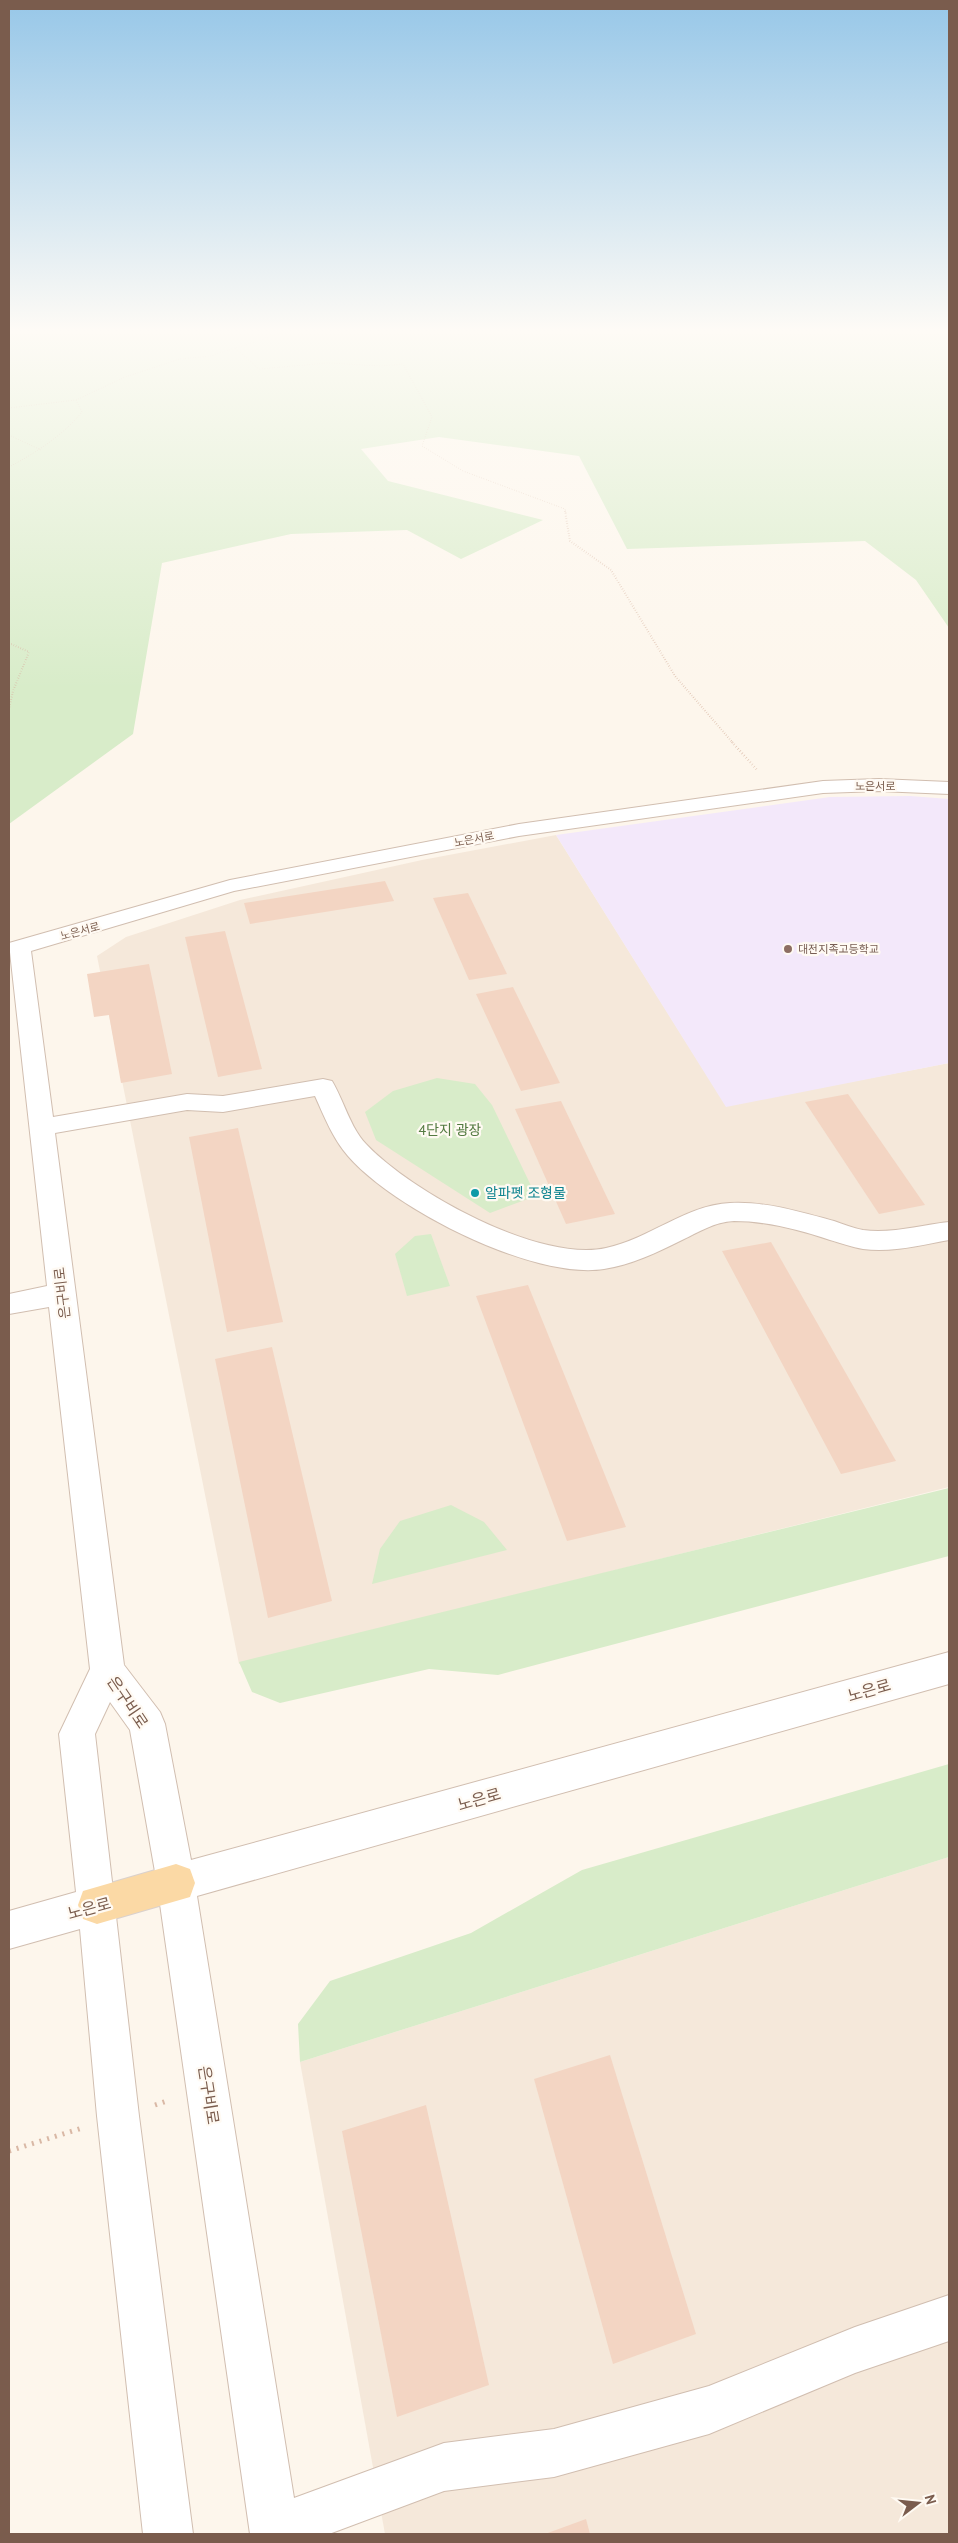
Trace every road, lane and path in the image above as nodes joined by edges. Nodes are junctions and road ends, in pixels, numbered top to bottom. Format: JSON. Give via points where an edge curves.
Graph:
{"nodes":[{"id":1,"x":39,"y":452,"type":"edge"},
{"id":2,"x":431,"y":452,"type":"edge"},
{"id":3,"x":9,"y":467,"type":"edge"},
{"id":4,"x":9,"y":643,"type":"edge"},
{"id":5,"x":9,"y":709,"type":"edge"},
{"id":6,"x":751,"y":775,"type":"dead end"},
{"id":7,"x":949,"y":788,"type":"edge"},
{"id":8,"x":14,"y":948,"type":"edge"},
{"id":9,"x":41,"y":1127,"type":"junction"},
{"id":10,"x":949,"y":1231,"type":"edge"},
{"id":11,"x":62,"y":1294,"type":"junction"},
{"id":12,"x":9,"y":1304,"type":"edge"},
{"id":13,"x":949,"y":1668,"type":"edge"},
{"id":14,"x":107,"y":1670,"type":"junction"},
{"id":15,"x":176,"y":1883,"type":"junction"},
{"id":16,"x":98,"y":1906,"type":"junction"},
{"id":17,"x":9,"y":1930,"type":"edge"},
{"id":18,"x":949,"y":2318,"type":"edge"},
{"id":19,"x":275,"y":2532,"type":"edge"},
{"id":20,"x":168,"y":2534,"type":"edge"}],
"edges":[{"from":1,"to":3,"type":"path"},
{"from":2,"to":6,"type":"path","via":[[463,471],[565,509],[570,541],[611,570],[675,676],[759,771]]},
{"from":4,"to":5,"type":"path","via":[[29,652],[12,691]]},
{"from":7,"to":8,"type":"street","name":"노은서로","via":[[823,787],[519,830],[230,886]]},
{"from":8,"to":9,"type":"street","name":"은구비로"},
{"from":9,"to":10,"type":"street","via":[[186,1102],[223,1104],[323,1087],[346,1134],[358,1150],[407,1191],[496,1239],[578,1261],[627,1254],[703,1216],[736,1212],[786,1218],[869,1240]]},
{"from":9,"to":11,"type":"street","name":"은구비로"},
{"from":11,"to":12,"type":"street"},
{"from":11,"to":14,"type":"street","name":"은구비로"},
{"from":13,"to":15,"type":"street","name":"노은로"},
{"from":14,"to":15,"type":"street","name":"은구비로","via":[[148,1724]]},
{"from":14,"to":16,"type":"street","name":"은구비로","via":[[77,1734]]},
{"from":15,"to":16,"type":"main road","name":"노은로"},
{"from":15,"to":19,"type":"street","name":"은구비로"},
{"from":16,"to":17,"type":"street","name":"노은로"},
{"from":16,"to":20,"type":"street","name":"은구비로","via":[[118,2116]]},
{"from":18,"to":19,"type":"street","via":[[855,2350],[710,2410],[554,2453],[444,2467]]}]}
